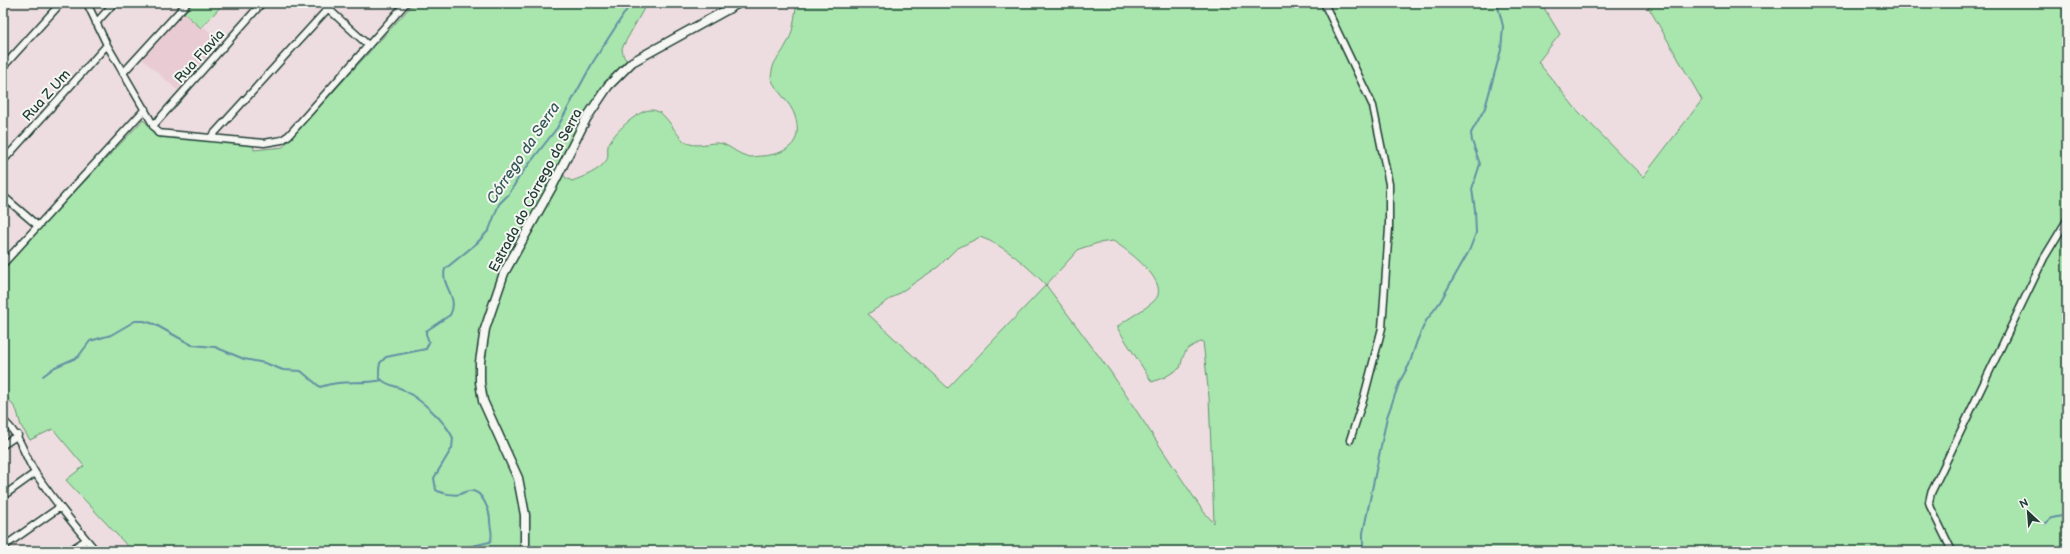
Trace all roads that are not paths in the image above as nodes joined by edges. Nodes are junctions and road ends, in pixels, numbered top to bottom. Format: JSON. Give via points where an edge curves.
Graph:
{"nodes":[{"id":1,"x":62,"y":3,"type":"edge"},
{"id":2,"x":87,"y":3,"type":"edge"},
{"id":3,"x":114,"y":3,"type":"edge"},
{"id":4,"x":187,"y":3,"type":"edge"},
{"id":5,"x":262,"y":3,"type":"edge"},
{"id":6,"x":322,"y":3,"type":"edge"},
{"id":7,"x":333,"y":3,"type":"edge"},
{"id":8,"x":406,"y":3,"type":"edge"},
{"id":9,"x":739,"y":3,"type":"edge"},
{"id":10,"x":1324,"y":3,"type":"edge"},
{"id":11,"x":328,"y":9,"type":"junction"},
{"id":12,"x":96,"y":23,"type":"junction"},
{"id":13,"x":107,"y":45,"type":"junction"},
{"id":14,"x":368,"y":45,"type":"junction"},
{"id":15,"x":3,"y":67,"type":"edge"},
{"id":16,"x":123,"y":73,"type":"junction"},
{"id":17,"x":145,"y":109,"type":"junction"},
{"id":18,"x":153,"y":126,"type":"junction"},
{"id":19,"x":211,"y":137,"type":"junction"},
{"id":20,"x":3,"y":161,"type":"edge"},
{"id":21,"x":3,"y":196,"type":"edge"},
{"id":22,"x":2067,"y":220,"type":"edge"},
{"id":23,"x":38,"y":226,"type":"junction"},
{"id":24,"x":3,"y":264,"type":"edge"},
{"id":25,"x":3,"y":420,"type":"edge"},
{"id":26,"x":18,"y":435,"type":"junction"},
{"id":27,"x":1350,"y":440,"type":"dead end"},
{"id":28,"x":3,"y":445,"type":"edge"},
{"id":29,"x":35,"y":473,"type":"junction"},
{"id":30,"x":3,"y":496,"type":"edge"},
{"id":31,"x":60,"y":507,"type":"junction"},
{"id":32,"x":86,"y":540,"type":"junction"},
{"id":33,"x":3,"y":547,"type":"edge"},
{"id":34,"x":69,"y":551,"type":"edge"},
{"id":35,"x":96,"y":551,"type":"edge"},
{"id":36,"x":525,"y":551,"type":"edge"},
{"id":37,"x":1952,"y":551,"type":"edge"}],
"edges":[{"from":1,"to":15,"type":"street"},
{"from":2,"to":12,"type":"street"},
{"from":3,"to":12,"type":"street"},
{"from":4,"to":16,"type":"street"},
{"from":5,"to":18,"type":"street","name":"Rua Flavia"},
{"from":6,"to":11,"type":"street"},
{"from":7,"to":11,"type":"street"},
{"from":8,"to":14,"type":"street"},
{"from":9,"to":36,"type":"street","name":"Estrada do Córrego da Serra","via":[[632,62],[608,86],[586,119],[554,185],[504,273],[485,329],[480,382],[483,401],[518,478],[525,515]]},
{"from":10,"to":27,"type":"street","via":[[1373,106],[1389,184],[1384,312],[1364,396]]},
{"from":11,"to":14,"type":"street"},
{"from":11,"to":19,"type":"street"},
{"from":12,"to":13,"type":"street"},
{"from":13,"to":16,"type":"street"},
{"from":13,"to":20,"type":"street","name":"Rua Z Um"},
{"from":14,"to":19,"type":"street","via":[[282,140],[264,143]]},
{"from":16,"to":17,"type":"street"},
{"from":17,"to":18,"type":"street"},
{"from":17,"to":23,"type":"street"},
{"from":18,"to":19,"type":"street","via":[[162,134]]},
{"from":21,"to":23,"type":"street"},
{"from":22,"to":37,"type":"street","via":[[2044,258],[1931,493],[1931,508]]},
{"from":23,"to":24,"type":"street"},
{"from":25,"to":26,"type":"street"},
{"from":26,"to":28,"type":"street"},
{"from":26,"to":29,"type":"street"},
{"from":29,"to":30,"type":"street"},
{"from":29,"to":31,"type":"street"},
{"from":31,"to":32,"type":"street"},
{"from":31,"to":33,"type":"street"},
{"from":32,"to":34,"type":"street"},
{"from":32,"to":35,"type":"street"}]}
